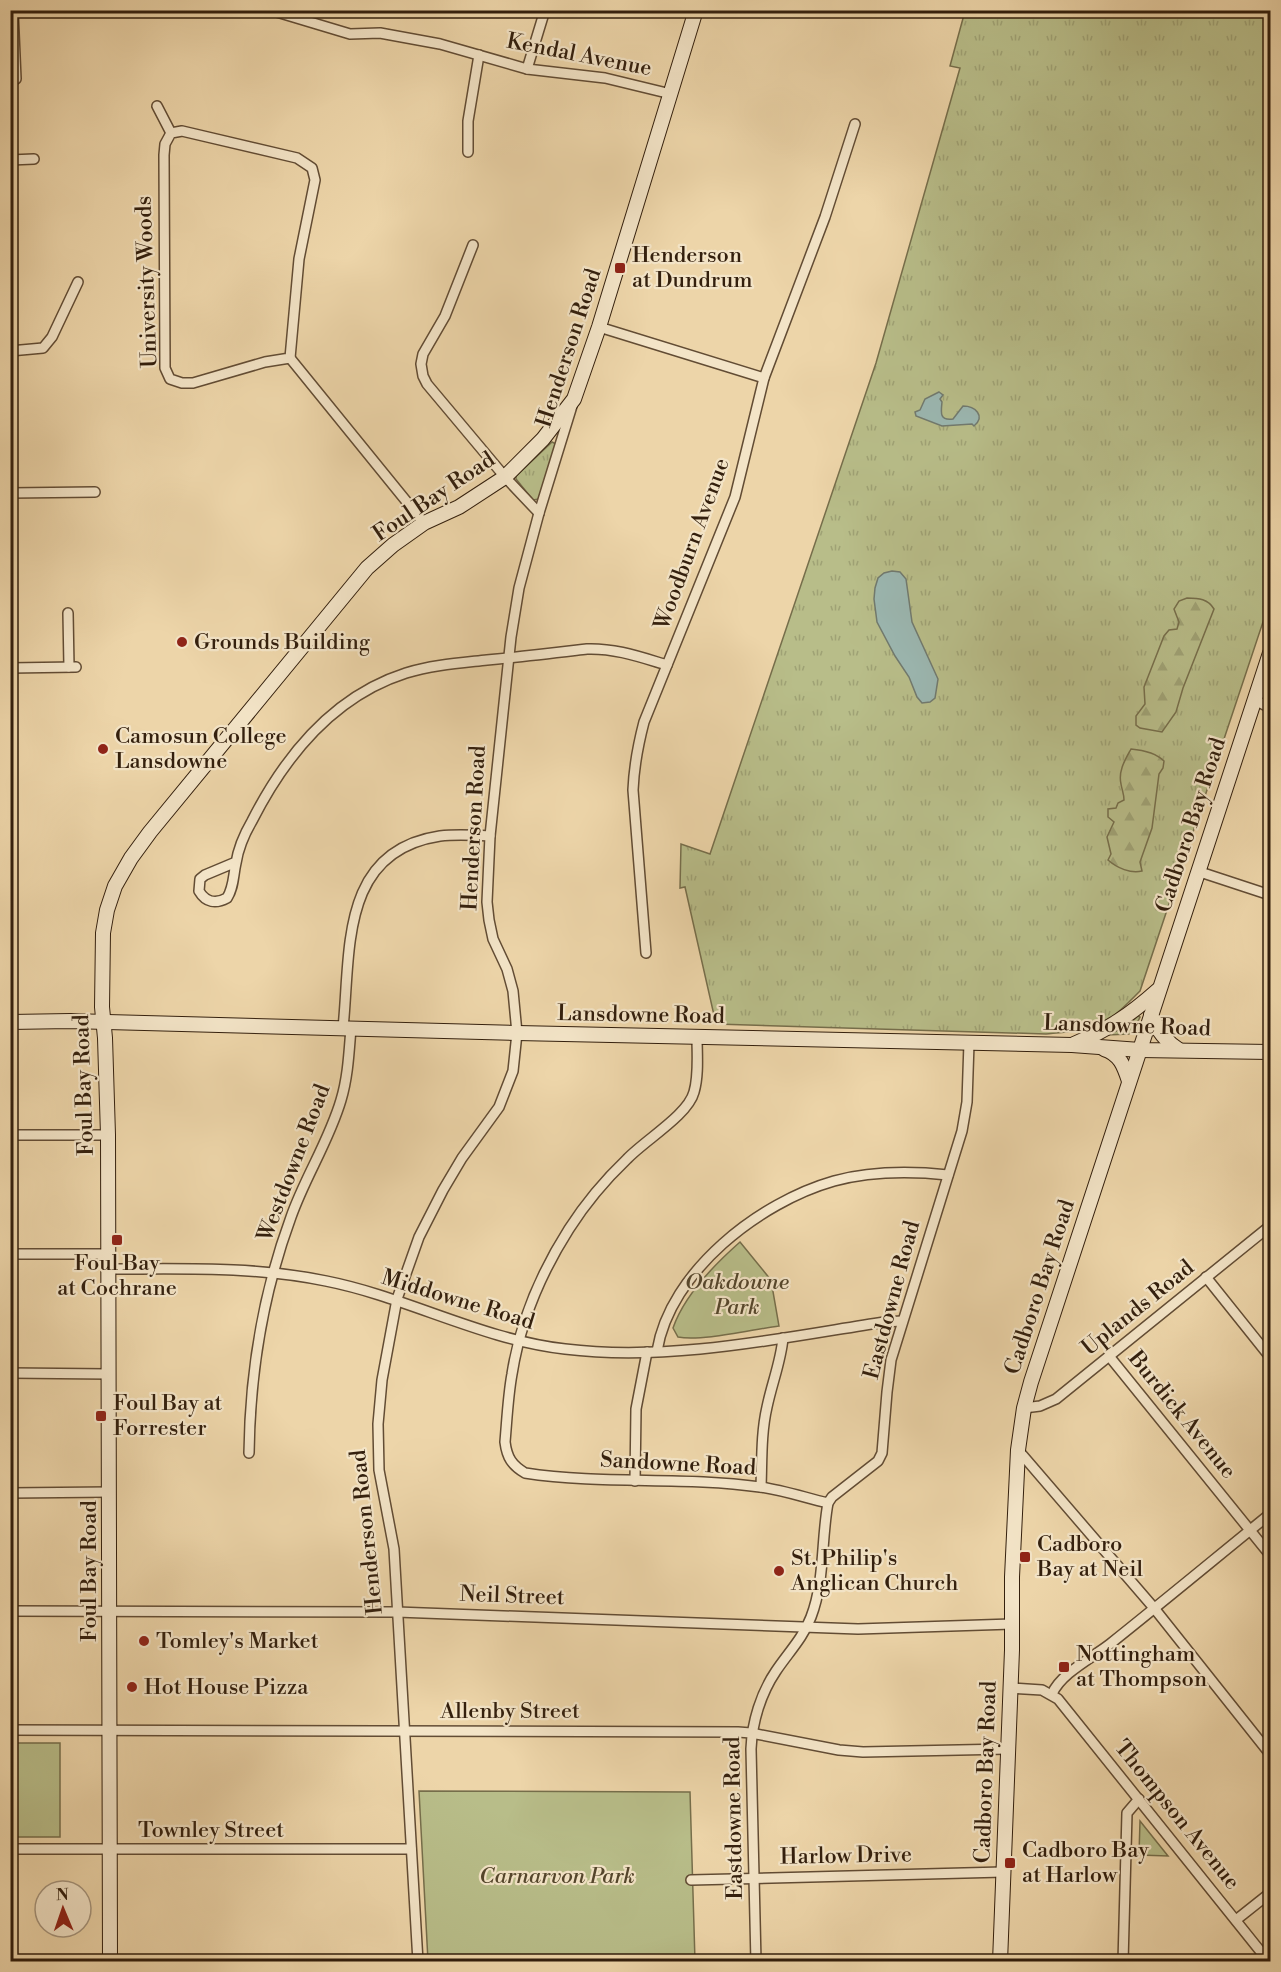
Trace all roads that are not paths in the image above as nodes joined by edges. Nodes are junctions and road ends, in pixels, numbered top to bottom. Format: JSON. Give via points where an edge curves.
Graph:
{"nodes":[{"id":1,"x":13,"y":10,"type":"edge"},
{"id":2,"x":270,"y":10,"type":"edge"},
{"id":3,"x":545,"y":10,"type":"edge"},
{"id":4,"x":696,"y":10,"type":"edge"},
{"id":5,"x":479,"y":56,"type":"junction"},
{"id":6,"x":527,"y":69,"type":"junction"},
{"id":7,"x":16,"y":79,"type":"dead end"},
{"id":8,"x":671,"y":94,"type":"junction"},
{"id":9,"x":157,"y":106,"type":"dead end"},
{"id":10,"x":855,"y":124,"type":"dead end"},
{"id":11,"x":171,"y":133,"type":"junction"},
{"id":12,"x":468,"y":152,"type":"dead end"},
{"id":13,"x":34,"y":159,"type":"dead end"},
{"id":14,"x":10,"y":160,"type":"edge"},
{"id":15,"x":473,"y":245,"type":"dead end"},
{"id":16,"x":78,"y":282,"type":"dead end"},
{"id":17,"x":599,"y":327,"type":"junction"},
{"id":18,"x":10,"y":351,"type":"edge"},
{"id":19,"x":290,"y":358,"type":"junction"},
{"id":20,"x":764,"y":378,"type":"junction"},
{"id":21,"x":574,"y":399,"type":"junction"},
{"id":22,"x":505,"y":477,"type":"junction"},
{"id":23,"x":95,"y":492,"type":"dead end"},
{"id":24,"x":10,"y":493,"type":"edge"},
{"id":25,"x":539,"y":513,"type":"junction"},
{"id":26,"x":424,"y":523,"type":"junction"},
{"id":27,"x":68,"y":613,"type":"dead end"},
{"id":28,"x":1270,"y":653,"type":"edge"},
{"id":29,"x":508,"y":658,"type":"junction"},
{"id":30,"x":667,"y":665,"type":"junction"},
{"id":31,"x":10,"y":668,"type":"edge"},
{"id":32,"x":1255,"y":700,"type":"junction"},
{"id":33,"x":1270,"y":708,"type":"edge"},
{"id":34,"x":490,"y":836,"type":"junction"},
{"id":35,"x":236,"y":862,"type":"junction"},
{"id":36,"x":1197,"y":871,"type":"junction"},
{"id":37,"x":1270,"y":895,"type":"edge"},
{"id":38,"x":646,"y":953,"type":"dead end"},
{"id":39,"x":1160,"y":988,"type":"junction"},
{"id":40,"x":1151,"y":1014,"type":"junction"},
{"id":41,"x":10,"y":1022,"type":"edge"},
{"id":42,"x":103,"y":1023,"type":"junction"},
{"id":43,"x":347,"y":1028,"type":"junction"},
{"id":44,"x":517,"y":1033,"type":"junction"},
{"id":45,"x":697,"y":1037,"type":"junction"},
{"id":46,"x":969,"y":1043,"type":"junction"},
{"id":47,"x":1072,"y":1045,"type":"junction"},
{"id":48,"x":1092,"y":1046,"type":"junction"},
{"id":49,"x":1140,"y":1050,"type":"junction"},
{"id":50,"x":1179,"y":1050,"type":"junction"},
{"id":51,"x":1270,"y":1052,"type":"edge"},
{"id":52,"x":1129,"y":1081,"type":"junction"},
{"id":53,"x":10,"y":1135,"type":"edge"},
{"id":54,"x":108,"y":1135,"type":"junction"},
{"id":55,"x":948,"y":1175,"type":"junction"},
{"id":56,"x":1270,"y":1226,"type":"edge"},
{"id":57,"x":10,"y":1254,"type":"edge"},
{"id":58,"x":109,"y":1254,"type":"junction"},
{"id":59,"x":109,"y":1269,"type":"junction"},
{"id":60,"x":274,"y":1272,"type":"junction"},
{"id":61,"x":1206,"y":1277,"type":"junction"},
{"id":62,"x":397,"y":1299,"type":"junction"},
{"id":63,"x":902,"y":1321,"type":"junction"},
{"id":64,"x":783,"y":1338,"type":"junction"},
{"id":65,"x":519,"y":1342,"type":"junction"},
{"id":66,"x":652,"y":1352,"type":"junction"},
{"id":67,"x":1109,"y":1356,"type":"junction"},
{"id":68,"x":1270,"y":1357,"type":"edge"},
{"id":69,"x":10,"y":1373,"type":"edge"},
{"id":70,"x":108,"y":1374,"type":"junction"},
{"id":71,"x":1024,"y":1408,"type":"junction"},
{"id":72,"x":1018,"y":1450,"type":"junction"},
{"id":73,"x":249,"y":1453,"type":"dead end"},
{"id":74,"x":634,"y":1481,"type":"junction"},
{"id":75,"x":761,"y":1487,"type":"junction"},
{"id":76,"x":10,"y":1492,"type":"edge"},
{"id":77,"x":110,"y":1492,"type":"junction"},
{"id":78,"x":828,"y":1503,"type":"junction"},
{"id":79,"x":1270,"y":1514,"type":"edge"},
{"id":80,"x":1250,"y":1530,"type":"junction"},
{"id":81,"x":1270,"y":1555,"type":"edge"},
{"id":82,"x":1154,"y":1608,"type":"junction"},
{"id":83,"x":10,"y":1611,"type":"edge"},
{"id":84,"x":110,"y":1611,"type":"junction"},
{"id":85,"x":398,"y":1612,"type":"junction"},
{"id":86,"x":1012,"y":1624,"type":"junction"},
{"id":87,"x":807,"y":1628,"type":"junction"},
{"id":88,"x":1010,"y":1688,"type":"junction"},
{"id":89,"x":1052,"y":1695,"type":"junction"},
{"id":90,"x":10,"y":1730,"type":"edge"},
{"id":91,"x":110,"y":1730,"type":"junction"},
{"id":92,"x":404,"y":1730,"type":"junction"},
{"id":93,"x":751,"y":1733,"type":"junction"},
{"id":94,"x":1007,"y":1749,"type":"junction"},
{"id":95,"x":1270,"y":1754,"type":"edge"},
{"id":96,"x":1138,"y":1799,"type":"junction"},
{"id":97,"x":10,"y":1849,"type":"edge"},
{"id":98,"x":411,"y":1849,"type":"junction"},
{"id":99,"x":110,"y":1850,"type":"junction"},
{"id":100,"x":1003,"y":1872,"type":"junction"},
{"id":101,"x":754,"y":1878,"type":"junction"},
{"id":102,"x":691,"y":1880,"type":"dead end"},
{"id":103,"x":1270,"y":1893,"type":"edge"},
{"id":104,"x":1236,"y":1920,"type":"junction"},
{"id":105,"x":110,"y":1962,"type":"edge"},
{"id":106,"x":418,"y":1962,"type":"edge"},
{"id":107,"x":756,"y":1962,"type":"edge"},
{"id":108,"x":1000,"y":1962,"type":"edge"},
{"id":109,"x":1123,"y":1962,"type":"edge"},
{"id":110,"x":1269,"y":1962,"type":"edge"}],
"edges":[{"from":1,"to":7,"type":"street"},
{"from":2,"to":5,"type":"street","name":"Kendal Avenue","via":[[350,34],[380,33]]},
{"from":3,"to":6,"type":"street"},
{"from":4,"to":8,"type":"main road","name":"Henderson Road"},
{"from":5,"to":6,"type":"street","name":"Kendal Avenue"},
{"from":5,"to":12,"type":"street","via":[[468,122]]},
{"from":6,"to":8,"type":"street","name":"Kendal Avenue","via":[[605,78]]},
{"from":8,"to":17,"type":"main road","name":"Henderson Road"},
{"from":9,"to":11,"type":"street"},
{"from":10,"to":20,"type":"street","name":"Woodburn Avenue","via":[[825,217]]},
{"from":11,"to":19,"type":"street","via":[[192,132],[297,158],[312,168],[315,180],[299,259]]},
{"from":11,"to":19,"type":"street","name":"University Woods","via":[[164,155],[164,355],[170,379],[193,383]]},
{"from":13,"to":14,"type":"street"},
{"from":15,"to":22,"type":"street","via":[[446,316],[421,364],[427,384]]},
{"from":16,"to":18,"type":"street","via":[[44,348]]},
{"from":17,"to":20,"type":"street"},
{"from":17,"to":21,"type":"main road","name":"Henderson Road"},
{"from":19,"to":26,"type":"street"},
{"from":20,"to":30,"type":"street","name":"Woodburn Avenue","via":[[735,497]]},
{"from":21,"to":22,"type":"main road","name":"Foul Bay Road","via":[[543,439]]},
{"from":21,"to":25,"type":"street","name":"Henderson Road"},
{"from":22,"to":25,"type":"street"},
{"from":22,"to":26,"type":"main road","name":"Foul Bay Road","via":[[459,507]]},
{"from":23,"to":24,"type":"street"},
{"from":25,"to":29,"type":"street","name":"Henderson Road","via":[[519,588]]},
{"from":26,"to":42,"type":"main road","name":"Foul Bay Road","via":[[367,568],[131,858],[115,886],[103,933]]},
{"from":27,"to":31,"type":"street","via":[[72,667]]},
{"from":28,"to":32,"type":"main road","name":"Cadboro Bay Road"},
{"from":29,"to":30,"type":"street","via":[[605,648]]},
{"from":29,"to":34,"type":"street","name":"Henderson Road"},
{"from":29,"to":35,"type":"street","via":[[439,665],[406,673],[352,699],[324,721],[285,766],[250,823]]},
{"from":30,"to":38,"type":"street","name":"Woodburn Avenue","via":[[644,722],[634,765],[634,814]]},
{"from":32,"to":33,"type":"street"},
{"from":32,"to":36,"type":"main road","name":"Cadboro Bay Road"},
{"from":34,"to":43,"type":"street","name":"Westdowne Road","via":[[440,836],[416,842],[374,872],[360,896],[352,924]]},
{"from":34,"to":44,"type":"street","name":"Henderson Road","via":[[489,920],[513,991]]},
{"from":35,"to":35,"type":"street","via":[[200,879],[199,891],[205,899],[214,903],[228,898]]},
{"from":36,"to":37,"type":"street"},
{"from":36,"to":39,"type":"main road","name":"Cadboro Bay Road"},
{"from":39,"to":40,"type":"main road","name":"Cadboro Bay Road"},
{"from":39,"to":47,"type":"main road","via":[[1124,1019]]},
{"from":40,"to":49,"type":"main road","name":"Cadboro Bay Road"},
{"from":40,"to":50,"type":"main road","via":[[1168,1043]]},
{"from":41,"to":42,"type":"main road","name":"Lansdowne Road"},
{"from":42,"to":43,"type":"main road","name":"Lansdowne Road"},
{"from":42,"to":54,"type":"main road","name":"Foul Bay Road"},
{"from":43,"to":44,"type":"main road","name":"Lansdowne Road"},
{"from":43,"to":60,"type":"street","name":"Westdowne Road","via":[[346,1081],[341,1101],[290,1218]]},
{"from":44,"to":45,"type":"main road","name":"Lansdowne Road"},
{"from":44,"to":62,"type":"street","name":"Henderson Road","via":[[513,1071],[505,1095],[431,1212]]},
{"from":45,"to":46,"type":"main road","name":"Lansdowne Road"},
{"from":45,"to":65,"type":"street","via":[[696,1082],[690,1102],[607,1179],[569,1228],[544,1272]]},
{"from":46,"to":47,"type":"main road","name":"Lansdowne Road"},
{"from":46,"to":55,"type":"street","name":"Eastdowne Road","via":[[966,1113]]},
{"from":47,"to":48,"type":"main road","name":"Lansdowne Road"},
{"from":48,"to":49,"type":"main road","name":"Lansdowne Road"},
{"from":48,"to":52,"type":"main road","via":[[1118,1056]]},
{"from":49,"to":50,"type":"main road","name":"Lansdowne Road"},
{"from":49,"to":52,"type":"main road","name":"Cadboro Bay Road"},
{"from":50,"to":51,"type":"main road","name":"Lansdowne Road"},
{"from":52,"to":71,"type":"main road","name":"Cadboro Bay Road"},
{"from":53,"to":54,"type":"street"},
{"from":54,"to":58,"type":"main road","name":"Foul Bay Road"},
{"from":55,"to":63,"type":"street","name":"Eastdowne Road"},
{"from":55,"to":66,"type":"street","via":[[897,1172],[861,1176],[836,1180],[790,1197],[745,1225],[698,1270],[664,1322]]},
{"from":56,"to":61,"type":"street","name":"Uplands Road"},
{"from":57,"to":58,"type":"street"},
{"from":58,"to":59,"type":"main road","name":"Foul Bay Road"},
{"from":59,"to":60,"type":"street","name":"Middowne Road"},
{"from":59,"to":70,"type":"main road","name":"Foul Bay Road"},
{"from":60,"to":62,"type":"street","name":"Middowne Road"},
{"from":60,"to":73,"type":"street","name":"Westdowne Road","via":[[254,1367]]},
{"from":61,"to":67,"type":"street","name":"Uplands Road"},
{"from":61,"to":68,"type":"street"},
{"from":62,"to":65,"type":"street","name":"Middowne Road"},
{"from":62,"to":85,"type":"street","name":"Henderson Road","via":[[382,1380],[378,1443],[379,1470],[394,1549]]},
{"from":63,"to":64,"type":"street","name":"Middowne Road"},
{"from":63,"to":78,"type":"street","name":"Eastdowne Road","via":[[888,1378],[882,1453],[878,1461]]},
{"from":64,"to":66,"type":"street","name":"Middowne Road"},
{"from":64,"to":75,"type":"street","via":[[764,1420]]},
{"from":65,"to":66,"type":"street","name":"Middowne Road","via":[[566,1349]]},
{"from":65,"to":74,"type":"street","name":"Sandowne Road","via":[[512,1372],[506,1442],[510,1461],[525,1473]]},
{"from":66,"to":74,"type":"street","via":[[636,1409]]},
{"from":67,"to":71,"type":"street","name":"Uplands Road","via":[[1056,1399]]},
{"from":67,"to":80,"type":"street","name":"Burdick Avenue"},
{"from":69,"to":70,"type":"street"},
{"from":70,"to":77,"type":"main road","name":"Foul Bay Road"},
{"from":71,"to":72,"type":"main road","name":"Cadboro Bay Road"},
{"from":72,"to":82,"type":"street"},
{"from":72,"to":86,"type":"main road","name":"Cadboro Bay Road"},
{"from":74,"to":75,"type":"street","name":"Sandowne Road"},
{"from":75,"to":78,"type":"street","name":"Sandowne Road"},
{"from":76,"to":77,"type":"street"},
{"from":77,"to":84,"type":"main road","name":"Foul Bay Road"},
{"from":78,"to":87,"type":"street","name":"Eastdowne Road","via":[[820,1580]]},
{"from":79,"to":80,"type":"street"},
{"from":80,"to":81,"type":"street","name":"Burdick Avenue"},
{"from":80,"to":82,"type":"street"},
{"from":82,"to":89,"type":"street","via":[[1065,1677]]},
{"from":82,"to":95,"type":"street"},
{"from":83,"to":84,"type":"street","name":"Neil Street"},
{"from":84,"to":85,"type":"street","name":"Neil Street"},
{"from":84,"to":91,"type":"main road","name":"Foul Bay Road"},
{"from":85,"to":87,"type":"street","name":"Neil Street"},
{"from":85,"to":92,"type":"street","name":"Henderson Road"},
{"from":86,"to":87,"type":"street","name":"Neil Street"},
{"from":86,"to":88,"type":"main road","name":"Cadboro Bay Road"},
{"from":87,"to":93,"type":"street","name":"Eastdowne Road","via":[[775,1672]]},
{"from":88,"to":89,"type":"street"},
{"from":88,"to":94,"type":"main road","name":"Cadboro Bay Road"},
{"from":89,"to":96,"type":"street","name":"Thompson Avenue"},
{"from":90,"to":91,"type":"street","name":"Allenby Street"},
{"from":91,"to":92,"type":"street","name":"Allenby Street"},
{"from":91,"to":99,"type":"main road","name":"Foul Bay Road"},
{"from":92,"to":93,"type":"street","name":"Allenby Street"},
{"from":92,"to":98,"type":"street","name":"Henderson Road"},
{"from":93,"to":94,"type":"street","name":"Allenby Street","via":[[862,1752]]},
{"from":93,"to":101,"type":"street","name":"Eastdowne Road"},
{"from":94,"to":100,"type":"main road","name":"Cadboro Bay Road"},
{"from":96,"to":104,"type":"street","name":"Thompson Avenue"},
{"from":96,"to":109,"type":"street","via":[[1127,1813]]},
{"from":97,"to":99,"type":"street","name":"Townley Street"},
{"from":98,"to":99,"type":"street","name":"Townley Street"},
{"from":98,"to":106,"type":"street","name":"Henderson Road"},
{"from":99,"to":105,"type":"main road","name":"Foul Bay Road"},
{"from":100,"to":101,"type":"street","name":"Harlow Drive"},
{"from":100,"to":108,"type":"main road","name":"Cadboro Bay Road"},
{"from":101,"to":102,"type":"street","name":"Harlow Drive"},
{"from":101,"to":107,"type":"street","name":"Eastdowne Road"},
{"from":103,"to":104,"type":"street"},
{"from":104,"to":110,"type":"street","name":"Thompson Avenue"}]}
